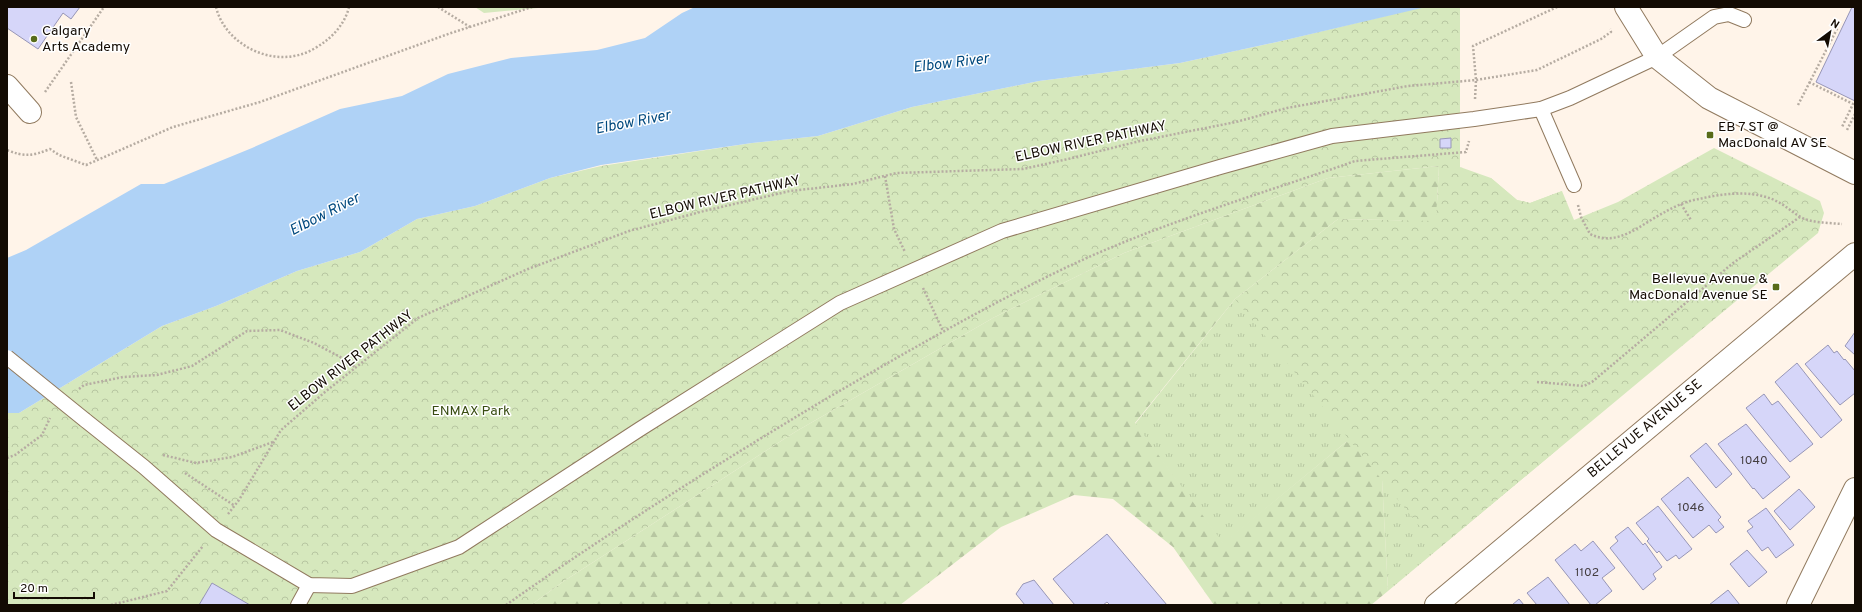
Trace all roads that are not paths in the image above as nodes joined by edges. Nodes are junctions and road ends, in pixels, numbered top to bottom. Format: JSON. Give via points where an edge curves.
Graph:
{"nodes":[{"id":1,"x":1626,"y":7,"type":"edge"},
{"id":2,"x":1744,"y":20,"type":"dead end"},
{"id":3,"x":1657,"y":57,"type":"junction"},
{"id":4,"x":7,"y":86,"type":"edge"},
{"id":5,"x":1541,"y":109,"type":"junction"},
{"id":6,"x":30,"y":112,"type":"road end"},
{"id":7,"x":1855,"y":173,"type":"edge"},
{"id":8,"x":1574,"y":184,"type":"road end"},
{"id":9,"x":1855,"y":254,"type":"edge"},
{"id":10,"x":7,"y":357,"type":"edge"},
{"id":11,"x":1855,"y":489,"type":"edge"},
{"id":12,"x":309,"y":585,"type":"junction"},
{"id":13,"x":298,"y":605,"type":"edge"},
{"id":14,"x":1436,"y":605,"type":"edge"},
{"id":15,"x":1798,"y":605,"type":"edge"}],
"edges":[{"from":1,"to":3,"type":"street"},
{"from":2,"to":3,"type":"lane","via":[[1729,14],[1714,17]]},
{"from":3,"to":5,"type":"lane"},
{"from":3,"to":7,"type":"street","via":[[1709,98]]},
{"from":4,"to":6,"type":"street"},
{"from":5,"to":8,"type":"lane"},
{"from":5,"to":12,"type":"lane","via":[[1332,136],[1002,230],[840,303],[640,429],[460,547],[352,586]]},
{"from":9,"to":14,"type":"street","name":"BELLEVUE AVENUE SE"},
{"from":10,"to":12,"type":"lane","bridge":true,"via":[[144,466],[216,530]]},
{"from":11,"to":15,"type":"street"},
{"from":12,"to":13,"type":"lane"}]}
